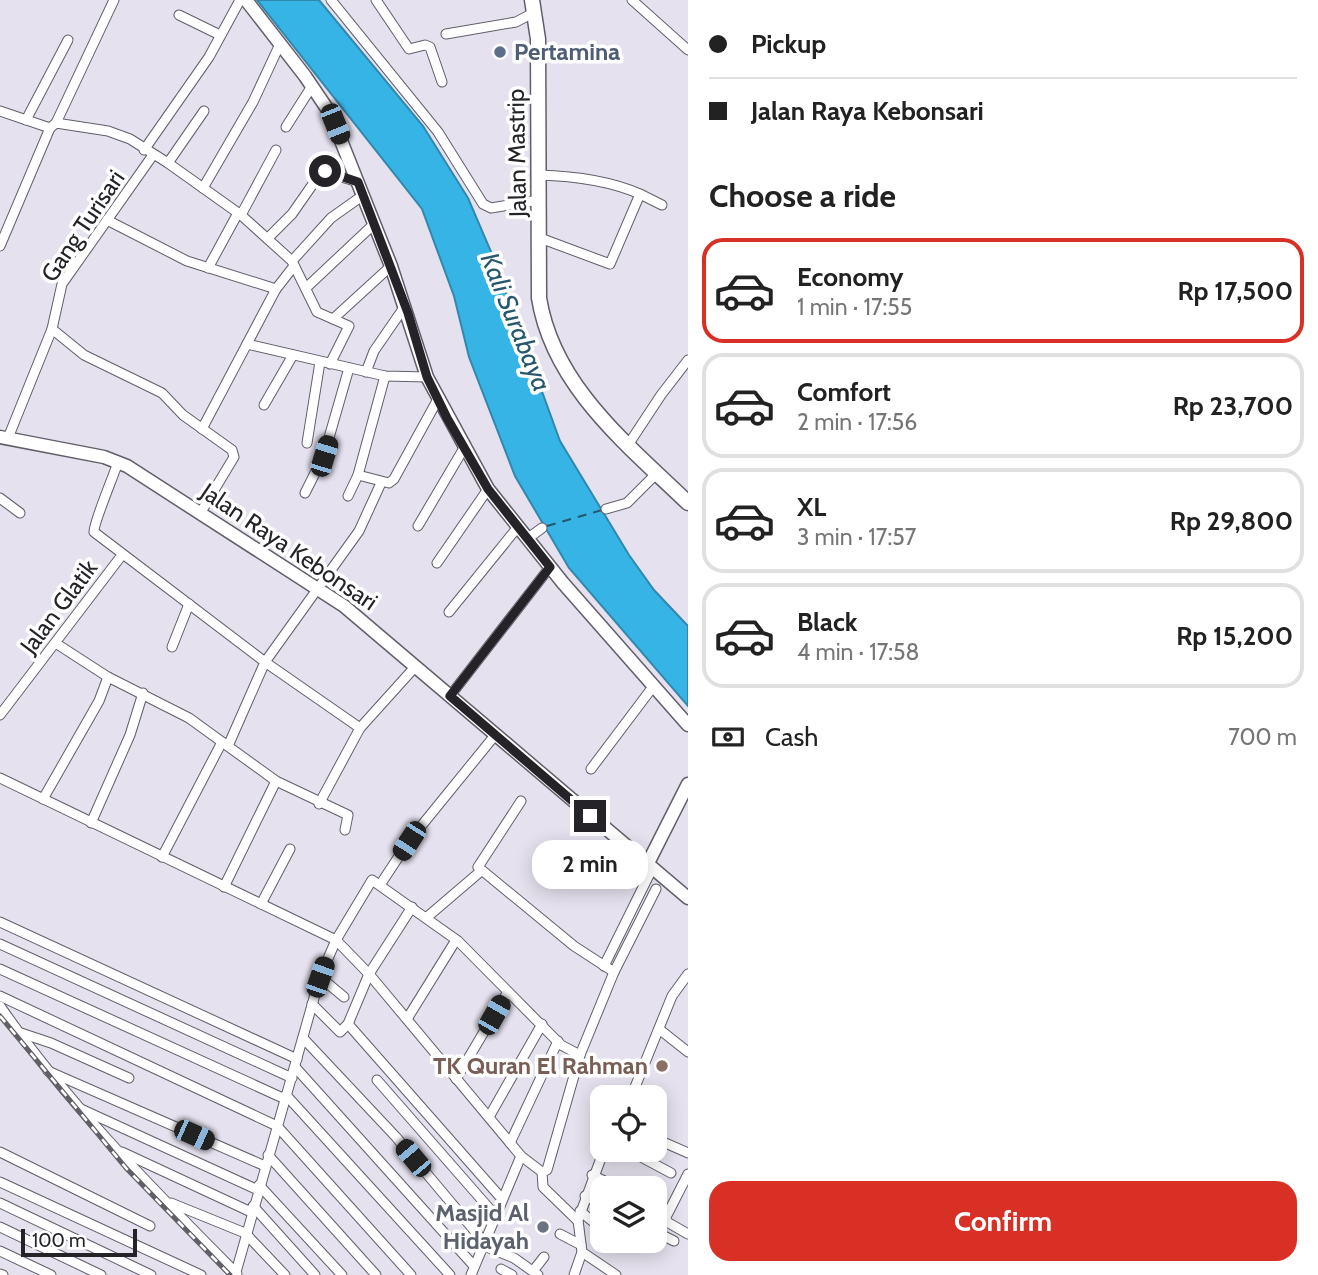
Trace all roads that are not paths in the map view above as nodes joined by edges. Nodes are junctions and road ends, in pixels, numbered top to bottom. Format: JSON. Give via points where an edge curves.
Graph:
{"nodes":[{"id":1,"x":114,"y":0,"type":"edge"},
{"id":2,"x":243,"y":0,"type":"edge"},
{"id":3,"x":331,"y":0,"type":"edge"},
{"id":4,"x":376,"y":0,"type":"edge"},
{"id":5,"x":632,"y":0,"type":"edge"},
{"id":6,"x":534,"y":4,"type":"edge"},
{"id":7,"x":179,"y":15,"type":"dead end"},
{"id":8,"x":446,"y":34,"type":"dead end"},
{"id":9,"x":220,"y":35,"type":"junction"},
{"id":10,"x":68,"y":40,"type":"dead end"},
{"id":11,"x":281,"y":44,"type":"junction"},
{"id":12,"x":688,"y":50,"type":"edge"},
{"id":13,"x":442,"y":82,"type":"dead end"},
{"id":14,"x":312,"y":86,"type":"junction"},
{"id":15,"x":0,"y":111,"type":"edge"},
{"id":16,"x":204,"y":111,"type":"dead end"},
{"id":17,"x":26,"y":120,"type":"junction"},
{"id":18,"x":53,"y":126,"type":"junction"},
{"id":19,"x":286,"y":127,"type":"dead end"},
{"id":20,"x":276,"y":150,"type":"dead end"},
{"id":21,"x":149,"y":152,"type":"junction"},
{"id":22,"x":168,"y":163,"type":"junction"},
{"id":23,"x":539,"y":175,"type":"junction"},
{"id":24,"x":358,"y":182,"type":"junction"},
{"id":25,"x":203,"y":188,"type":"junction"},
{"id":26,"x":640,"y":194,"type":"junction"},
{"id":27,"x":362,"y":196,"type":"junction"},
{"id":28,"x":539,"y":200,"type":"junction"},
{"id":29,"x":662,"y":205,"type":"dead end"},
{"id":30,"x":239,"y":214,"type":"junction"},
{"id":31,"x":107,"y":220,"type":"junction"},
{"id":32,"x":374,"y":224,"type":"junction"},
{"id":33,"x":540,"y":238,"type":"junction"},
{"id":34,"x":268,"y":239,"type":"junction"},
{"id":35,"x":0,"y":246,"type":"edge"},
{"id":36,"x":293,"y":263,"type":"junction"},
{"id":37,"x":391,"y":267,"type":"junction"},
{"id":38,"x":208,"y":268,"type":"junction"},
{"id":39,"x":307,"y":287,"type":"junction"},
{"id":40,"x":275,"y":289,"type":"junction"},
{"id":41,"x":405,"y":306,"type":"junction"},
{"id":42,"x":332,"y":319,"type":"junction"},
{"id":43,"x":52,"y":329,"type":"junction"},
{"id":44,"x":247,"y":344,"type":"junction"},
{"id":45,"x":293,"y":355,"type":"junction"},
{"id":46,"x":688,"y":360,"type":"edge"},
{"id":47,"x":325,"y":363,"type":"junction"},
{"id":48,"x":349,"y":368,"type":"junction"},
{"id":49,"x":366,"y":372,"type":"junction"},
{"id":50,"x":385,"y":376,"type":"junction"},
{"id":51,"x":427,"y":377,"type":"junction"},
{"id":52,"x":438,"y":399,"type":"junction"},
{"id":53,"x":264,"y":405,"type":"dead end"},
{"id":54,"x":202,"y":429,"type":"junction"},
{"id":55,"x":4,"y":438,"type":"edge"},
{"id":56,"x":307,"y":443,"type":"dead end"},
{"id":57,"x":628,"y":445,"type":"junction"},
{"id":58,"x":464,"y":447,"type":"junction"},
{"id":59,"x":118,"y":462,"type":"junction"},
{"id":60,"x":657,"y":473,"type":"junction"},
{"id":61,"x":358,"y":475,"type":"junction"},
{"id":62,"x":381,"y":483,"type":"junction"},
{"id":63,"x":488,"y":489,"type":"junction"},
{"id":64,"x":305,"y":493,"type":"dead end"},
{"id":65,"x":348,"y":496,"type":"dead end"},
{"id":66,"x":0,"y":498,"type":"edge"},
{"id":67,"x":688,"y":503,"type":"edge"},
{"id":68,"x":606,"y":509,"type":"dead end"},
{"id":69,"x":201,"y":512,"type":"junction"},
{"id":70,"x":20,"y":513,"type":"dead end"},
{"id":71,"x":418,"y":526,"type":"dead end"},
{"id":72,"x":517,"y":528,"type":"junction"},
{"id":73,"x":542,"y":528,"type":"dead end"},
{"id":74,"x":527,"y":539,"type":"junction"},
{"id":75,"x":122,"y":555,"type":"junction"},
{"id":76,"x":437,"y":563,"type":"dead end"},
{"id":77,"x":550,"y":567,"type":"junction"},
{"id":78,"x":317,"y":586,"type":"junction"},
{"id":79,"x":189,"y":604,"type":"junction"},
{"id":80,"x":449,"y":612,"type":"dead end"},
{"id":81,"x":57,"y":644,"type":"junction"},
{"id":82,"x":172,"y":647,"type":"dead end"},
{"id":83,"x":265,"y":662,"type":"junction"},
{"id":84,"x":415,"y":667,"type":"junction"},
{"id":85,"x":108,"y":677,"type":"junction"},
{"id":86,"x":652,"y":688,"type":"junction"},
{"id":87,"x":143,"y":693,"type":"junction"},
{"id":88,"x":450,"y":696,"type":"junction"},
{"id":89,"x":0,"y":715,"type":"edge"},
{"id":90,"x":688,"y":725,"type":"edge"},
{"id":91,"x":360,"y":728,"type":"junction"},
{"id":92,"x":496,"y":734,"type":"junction"},
{"id":93,"x":225,"y":744,"type":"junction"},
{"id":94,"x":591,"y":769,"type":"dead end"},
{"id":95,"x":0,"y":778,"type":"edge"},
{"id":96,"x":276,"y":781,"type":"junction"},
{"id":97,"x":688,"y":784,"type":"edge"},
{"id":98,"x":43,"y":799,"type":"junction"},
{"id":99,"x":521,"y":801,"type":"dead end"},
{"id":100,"x":319,"y":804,"type":"junction"},
{"id":101,"x":91,"y":823,"type":"junction"},
{"id":102,"x":345,"y":830,"type":"dead end"},
{"id":103,"x":290,"y":849,"type":"dead end"},
{"id":104,"x":162,"y":857,"type":"junction"},
{"id":105,"x":650,"y":867,"type":"junction"},
{"id":106,"x":481,"y":871,"type":"junction"},
{"id":107,"x":380,"y":885,"type":"junction"},
{"id":108,"x":224,"y":887,"type":"junction"},
{"id":109,"x":656,"y":889,"type":"dead end"},
{"id":110,"x":688,"y":898,"type":"edge"},
{"id":111,"x":261,"y":904,"type":"junction"},
{"id":112,"x":412,"y":907,"type":"junction"},
{"id":113,"x":426,"y":918,"type":"junction"},
{"id":114,"x":0,"y":922,"type":"edge"},
{"id":115,"x":336,"y":940,"type":"junction"},
{"id":116,"x":456,"y":940,"type":"junction"},
{"id":117,"x":0,"y":944,"type":"edge"},
{"id":118,"x":604,"y":966,"type":"junction"},
{"id":119,"x":0,"y":969,"type":"edge"},
{"id":120,"x":614,"y":972,"type":"junction"},
{"id":121,"x":369,"y":974,"type":"junction"},
{"id":122,"x":688,"y":974,"type":"edge"},
{"id":123,"x":320,"y":977,"type":"junction"},
{"id":124,"x":507,"y":993,"type":"junction"},
{"id":125,"x":0,"y":996,"type":"edge"},
{"id":126,"x":344,"y":998,"type":"dead end"},
{"id":127,"x":312,"y":1004,"type":"junction"},
{"id":128,"x":0,"y":1006,"type":"edge"},
{"id":129,"x":407,"y":1019,"type":"junction"},
{"id":130,"x":348,"y":1024,"type":"junction"},
{"id":131,"x":542,"y":1024,"type":"junction"},
{"id":132,"x":659,"y":1029,"type":"junction"},
{"id":133,"x":18,"y":1032,"type":"junction"},
{"id":134,"x":303,"y":1038,"type":"junction"},
{"id":135,"x":558,"y":1041,"type":"junction"},
{"id":136,"x":688,"y":1052,"type":"edge"},
{"id":137,"x":580,"y":1055,"type":"junction"},
{"id":138,"x":296,"y":1063,"type":"junction"},
{"id":139,"x":46,"y":1070,"type":"junction"},
{"id":140,"x":130,"y":1078,"type":"dead end"},
{"id":141,"x":292,"y":1078,"type":"junction"},
{"id":142,"x":456,"y":1079,"type":"junction"},
{"id":143,"x":377,"y":1080,"type":"dead end"},
{"id":144,"x":636,"y":1085,"type":"edge"},
{"id":145,"x":286,"y":1097,"type":"junction"},
{"id":146,"x":76,"y":1107,"type":"junction"},
{"id":147,"x":489,"y":1117,"type":"junction"},
{"id":148,"x":277,"y":1126,"type":"junction"},
{"id":149,"x":510,"y":1143,"type":"junction"},
{"id":150,"x":667,"y":1144,"type":"edge"},
{"id":151,"x":119,"y":1151,"type":"junction"},
{"id":152,"x":0,"y":1152,"type":"edge"},
{"id":153,"x":688,"y":1153,"type":"edge"},
{"id":154,"x":268,"y":1155,"type":"junction"},
{"id":155,"x":521,"y":1156,"type":"junction"},
{"id":156,"x":598,"y":1162,"type":"edge"},
{"id":157,"x":650,"y":1162,"type":"edge"},
{"id":158,"x":265,"y":1166,"type":"junction"},
{"id":159,"x":671,"y":1173,"type":"dead end"},
{"id":160,"x":688,"y":1174,"type":"edge"},
{"id":161,"x":592,"y":1175,"type":"joint"},
{"id":162,"x":542,"y":1176,"type":"junction"},
{"id":163,"x":0,"y":1182,"type":"edge"},
{"id":164,"x":258,"y":1187,"type":"junction"},
{"id":165,"x":585,"y":1196,"type":"junction"},
{"id":166,"x":502,"y":1199,"type":"junction"},
{"id":167,"x":590,"y":1199,"type":"edge"},
{"id":168,"x":168,"y":1202,"type":"junction"},
{"id":169,"x":0,"y":1203,"type":"edge"},
{"id":170,"x":252,"y":1209,"type":"junction"},
{"id":171,"x":495,"y":1215,"type":"junction"},
{"id":172,"x":579,"y":1216,"type":"junction"},
{"id":173,"x":590,"y":1222,"type":"edge"},
{"id":174,"x":150,"y":1226,"type":"dead end"},
{"id":175,"x":0,"y":1227,"type":"edge"},
{"id":176,"x":245,"y":1233,"type":"junction"},
{"id":177,"x":560,"y":1234,"type":"dead end"},
{"id":178,"x":688,"y":1234,"type":"edge"},
{"id":179,"x":667,"y":1238,"type":"edge"},
{"id":180,"x":674,"y":1241,"type":"dead end"},
{"id":181,"x":485,"y":1245,"type":"junction"},
{"id":182,"x":582,"y":1249,"type":"junction"},
{"id":183,"x":0,"y":1251,"type":"edge"},
{"id":184,"x":544,"y":1257,"type":"dead end"},
{"id":185,"x":501,"y":1269,"type":"dead end"},
{"id":186,"x":472,"y":1270,"type":"edge"},
{"id":187,"x":237,"y":1273,"type":"edge"},
{"id":188,"x":536,"y":1273,"type":"edge"},
{"id":189,"x":51,"y":1275,"type":"edge"},
{"id":190,"x":101,"y":1275,"type":"edge"},
{"id":191,"x":151,"y":1275,"type":"edge"},
{"id":192,"x":201,"y":1275,"type":"edge"},
{"id":193,"x":285,"y":1275,"type":"edge"},
{"id":194,"x":315,"y":1275,"type":"edge"},
{"id":195,"x":342,"y":1275,"type":"edge"},
{"id":196,"x":376,"y":1275,"type":"edge"},
{"id":197,"x":411,"y":1275,"type":"edge"},
{"id":198,"x":450,"y":1275,"type":"edge"},
{"id":199,"x":512,"y":1275,"type":"edge"},
{"id":200,"x":574,"y":1275,"type":"edge"},
{"id":201,"x":616,"y":1275,"type":"edge"}],
"edges":[{"from":1,"to":18,"type":"street"},
{"from":2,"to":9,"type":"street","name":"Gang Turisari"},
{"from":2,"to":11,"type":"street"},
{"from":3,"to":28,"type":"street","via":[[438,132],[483,204],[491,208]]},
{"from":4,"to":13,"type":"street","via":[[409,48],[430,47]]},
{"from":5,"to":12,"type":"street"},
{"from":6,"to":8,"type":"street","via":[[516,22]]},
{"from":6,"to":23,"type":"main road","name":"Jalan Mastrip"},
{"from":7,"to":9,"type":"street"},
{"from":9,"to":21,"type":"street","name":"Gang Turisari"},
{"from":10,"to":17,"type":"street"},
{"from":11,"to":14,"type":"street"},
{"from":11,"to":25,"type":"street"},
{"from":14,"to":19,"type":"street"},
{"from":14,"to":24,"type":"street","via":[[335,124]]},
{"from":15,"to":17,"type":"street"},
{"from":16,"to":22,"type":"street"},
{"from":17,"to":18,"type":"street"},
{"from":18,"to":21,"type":"street","via":[[108,131]]},
{"from":18,"to":35,"type":"street"},
{"from":20,"to":30,"type":"street"},
{"from":21,"to":22,"type":"street"},
{"from":21,"to":31,"type":"street","name":"Gang Turisari"},
{"from":22,"to":25,"type":"street"},
{"from":23,"to":26,"type":"street","via":[[582,178]]},
{"from":23,"to":28,"type":"main road","name":"Jalan Mastrip"},
{"from":24,"to":27,"type":"street"},
{"from":24,"to":34,"type":"street","via":[[322,172]]},
{"from":25,"to":30,"type":"street"},
{"from":26,"to":29,"type":"street"},
{"from":26,"to":33,"type":"street","via":[[611,264]]},
{"from":27,"to":32,"type":"street"},
{"from":27,"to":36,"type":"street","via":[[331,218]]},
{"from":28,"to":33,"type":"main road","name":"Jalan Mastrip"},
{"from":30,"to":34,"type":"street"},
{"from":30,"to":38,"type":"street"},
{"from":31,"to":38,"type":"street"},
{"from":31,"to":43,"type":"street","name":"Gang Turisari","via":[[58,290]]},
{"from":32,"to":37,"type":"street"},
{"from":32,"to":39,"type":"street"},
{"from":33,"to":57,"type":"main road","name":"Jalan Mastrip","via":[[539,298],[553,350],[574,383]]},
{"from":34,"to":36,"type":"street"},
{"from":36,"to":39,"type":"street"},
{"from":36,"to":40,"type":"street"},
{"from":37,"to":41,"type":"street"},
{"from":37,"to":42,"type":"street"},
{"from":38,"to":40,"type":"street"},
{"from":39,"to":42,"type":"street","via":[[317,312]]},
{"from":40,"to":44,"type":"street"},
{"from":41,"to":49,"type":"street","via":[[373,351]]},
{"from":41,"to":51,"type":"street"},
{"from":42,"to":47,"type":"street","via":[[349,326]]},
{"from":43,"to":54,"type":"street","via":[[84,355],[162,393]]},
{"from":43,"to":55,"type":"street","name":"Gang Turisari"},
{"from":44,"to":45,"type":"street"},
{"from":44,"to":54,"type":"street"},
{"from":45,"to":47,"type":"street"},
{"from":45,"to":53,"type":"street"},
{"from":46,"to":57,"type":"street"},
{"from":47,"to":48,"type":"street"},
{"from":47,"to":56,"type":"street"},
{"from":48,"to":49,"type":"street"},
{"from":48,"to":64,"type":"street","via":[[324,456]]},
{"from":49,"to":50,"type":"street"},
{"from":50,"to":51,"type":"street"},
{"from":50,"to":61,"type":"street"},
{"from":51,"to":52,"type":"street"},
{"from":52,"to":58,"type":"street"},
{"from":52,"to":62,"type":"street","via":[[394,478]]},
{"from":54,"to":69,"type":"street","via":[[232,450],[234,457]]},
{"from":55,"to":59,"type":"street","name":"Jalan Raya Kebonsari"},
{"from":57,"to":60,"type":"main road","name":"Jalan Mastrip"},
{"from":58,"to":63,"type":"street"},
{"from":58,"to":71,"type":"street"},
{"from":59,"to":69,"type":"street","name":"Jalan Raya Kebonsari"},
{"from":59,"to":75,"type":"street","via":[[93,530]]},
{"from":60,"to":67,"type":"main road","name":"Jalan Mastrip"},
{"from":60,"to":68,"type":"street","via":[[627,503]]},
{"from":61,"to":62,"type":"street"},
{"from":61,"to":65,"type":"street"},
{"from":62,"to":78,"type":"street","via":[[359,531]]},
{"from":63,"to":72,"type":"street"},
{"from":63,"to":76,"type":"street"},
{"from":66,"to":70,"type":"street"},
{"from":69,"to":78,"type":"street","name":"Jalan Raya Kebonsari"},
{"from":72,"to":74,"type":"street"},
{"from":72,"to":80,"type":"street"},
{"from":73,"to":74,"type":"street"},
{"from":74,"to":77,"type":"street"},
{"from":75,"to":79,"type":"street"},
{"from":75,"to":81,"type":"street","name":"Jalan Glatik"},
{"from":77,"to":86,"type":"street"},
{"from":77,"to":88,"type":"street"},
{"from":78,"to":83,"type":"street"},
{"from":78,"to":84,"type":"street","name":"Jalan Raya Kebonsari"},
{"from":79,"to":82,"type":"street"},
{"from":79,"to":83,"type":"street"},
{"from":81,"to":85,"type":"street"},
{"from":81,"to":89,"type":"street","name":"Jalan Glatik"},
{"from":83,"to":91,"type":"street"},
{"from":83,"to":93,"type":"street"},
{"from":84,"to":88,"type":"street","name":"Jalan Raya Kebonsari"},
{"from":84,"to":91,"type":"street"},
{"from":85,"to":87,"type":"street"},
{"from":85,"to":98,"type":"street"},
{"from":86,"to":90,"type":"street"},
{"from":86,"to":94,"type":"street"},
{"from":87,"to":93,"type":"street"},
{"from":87,"to":101,"type":"street","via":[[130,735]]},
{"from":88,"to":92,"type":"street","name":"Jalan Raya Kebonsari"},
{"from":91,"to":100,"type":"street"},
{"from":92,"to":105,"type":"street","name":"Jalan Raya Kebonsari"},
{"from":92,"to":107,"type":"street","via":[[409,841]]},
{"from":93,"to":96,"type":"street"},
{"from":93,"to":104,"type":"street"},
{"from":95,"to":98,"type":"street"},
{"from":96,"to":100,"type":"street"},
{"from":96,"to":108,"type":"street"},
{"from":97,"to":105,"type":"street"},
{"from":98,"to":101,"type":"street"},
{"from":99,"to":106,"type":"street","via":[[479,863]]},
{"from":100,"to":102,"type":"street","via":[[348,815]]},
{"from":101,"to":104,"type":"street"},
{"from":103,"to":111,"type":"street"},
{"from":104,"to":108,"type":"street"},
{"from":105,"to":110,"type":"street","name":"Jalan Raya Kebonsari"},
{"from":105,"to":118,"type":"street"},
{"from":106,"to":113,"type":"street"},
{"from":106,"to":118,"type":"street"},
{"from":107,"to":112,"type":"street"},
{"from":107,"to":115,"type":"street","via":[[372,880]]},
{"from":108,"to":111,"type":"street"},
{"from":109,"to":120,"type":"street"},
{"from":111,"to":115,"type":"street"},
{"from":112,"to":113,"type":"street"},
{"from":112,"to":121,"type":"street"},
{"from":113,"to":116,"type":"street"},
{"from":114,"to":138,"type":"street"},
{"from":115,"to":121,"type":"street"},
{"from":115,"to":123,"type":"street"},
{"from":116,"to":124,"type":"street"},
{"from":116,"to":129,"type":"street"},
{"from":117,"to":141,"type":"street"},
{"from":118,"to":120,"type":"street"},
{"from":119,"to":145,"type":"street"},
{"from":120,"to":137,"type":"street"},
{"from":121,"to":129,"type":"street"},
{"from":121,"to":130,"type":"street"},
{"from":122,"to":132,"type":"street","via":[[672,996]]},
{"from":123,"to":126,"type":"street"},
{"from":123,"to":127,"type":"street"},
{"from":124,"to":131,"type":"street"},
{"from":124,"to":142,"type":"street"},
{"from":125,"to":148,"type":"street"},
{"from":127,"to":130,"type":"street","via":[[340,1032]]},
{"from":127,"to":134,"type":"street"},
{"from":128,"to":133,"type":"street"},
{"from":129,"to":142,"type":"street"},
{"from":130,"to":166,"type":"street"},
{"from":131,"to":135,"type":"street"},
{"from":131,"to":147,"type":"street"},
{"from":132,"to":136,"type":"street"},
{"from":132,"to":144,"type":"street"},
{"from":133,"to":139,"type":"street"},
{"from":133,"to":140,"type":"street"},
{"from":134,"to":138,"type":"street"},
{"from":134,"to":181,"type":"street","via":[[396,1137]]},
{"from":135,"to":137,"type":"street"},
{"from":135,"to":149,"type":"street"},
{"from":137,"to":162,"type":"street"},
{"from":138,"to":141,"type":"street"},
{"from":138,"to":186,"type":"street"},
{"from":139,"to":146,"type":"street"},
{"from":139,"to":158,"type":"street"},
{"from":141,"to":145,"type":"street"},
{"from":142,"to":147,"type":"street"},
{"from":143,"to":171,"type":"street"},
{"from":145,"to":148,"type":"street"},
{"from":145,"to":198,"type":"street"},
{"from":146,"to":151,"type":"street"},
{"from":146,"to":164,"type":"street"},
{"from":147,"to":149,"type":"street"},
{"from":148,"to":154,"type":"street"},
{"from":148,"to":197,"type":"street"},
{"from":149,"to":155,"type":"street"},
{"from":150,"to":153,"type":"street"},
{"from":151,"to":168,"type":"street"},
{"from":151,"to":170,"type":"street"},
{"from":152,"to":174,"type":"street"},
{"from":154,"to":158,"type":"street"},
{"from":154,"to":196,"type":"street"},
{"from":155,"to":162,"type":"street"},
{"from":155,"to":166,"type":"street"},
{"from":156,"to":161,"type":"street"},
{"from":157,"to":159,"type":"street"},
{"from":158,"to":164,"type":"street"},
{"from":160,"to":178,"type":"street","via":[[666,1217],[667,1223]]},
{"from":161,"to":165,"type":"street"},
{"from":162,"to":172,"type":"street","via":[[543,1187]]},
{"from":163,"to":192,"type":"street"},
{"from":164,"to":170,"type":"street"},
{"from":164,"to":195,"type":"street"},
{"from":165,"to":167,"type":"street"},
{"from":165,"to":172,"type":"street"},
{"from":166,"to":171,"type":"street"},
{"from":168,"to":176,"type":"street"},
{"from":168,"to":187,"type":"street"},
{"from":169,"to":191,"type":"street"},
{"from":170,"to":176,"type":"street"},
{"from":170,"to":194,"type":"street"},
{"from":171,"to":181,"type":"street"},
{"from":172,"to":173,"type":"street"},
{"from":172,"to":182,"type":"street"},
{"from":175,"to":190,"type":"street"},
{"from":176,"to":187,"type":"street"},
{"from":176,"to":193,"type":"street"},
{"from":177,"to":182,"type":"street"},
{"from":179,"to":180,"type":"street"},
{"from":181,"to":186,"type":"street"},
{"from":181,"to":188,"type":"street"},
{"from":182,"to":200,"type":"street"},
{"from":182,"to":201,"type":"street"},
{"from":183,"to":189,"type":"street"},
{"from":184,"to":188,"type":"street"},
{"from":185,"to":199,"type":"street"}]}
